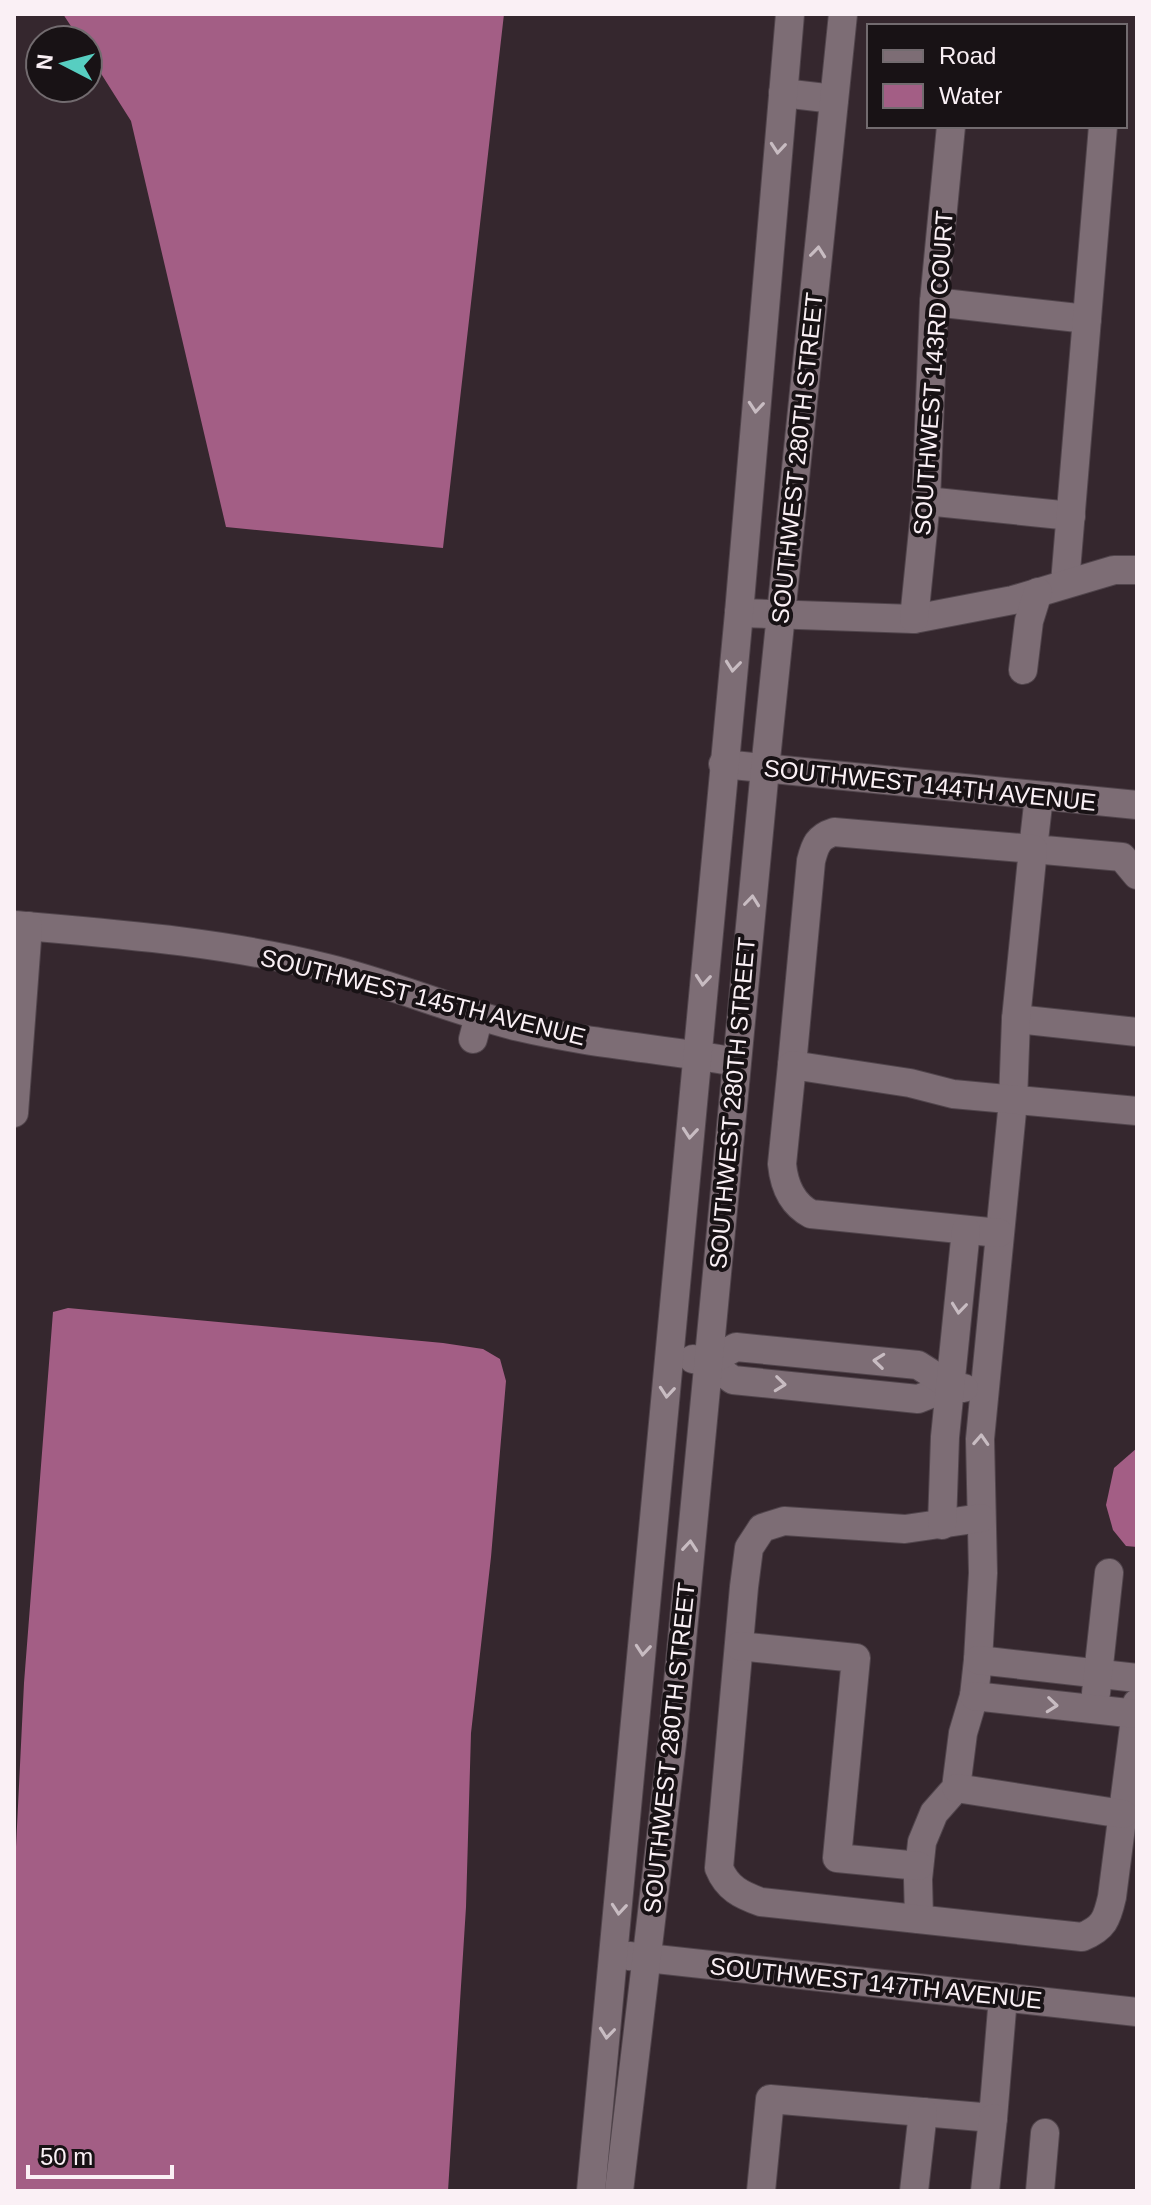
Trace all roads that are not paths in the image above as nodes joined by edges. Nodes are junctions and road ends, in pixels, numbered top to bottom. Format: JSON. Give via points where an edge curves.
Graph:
{"nodes":[{"id":1,"x":790,"y":14,"type":"edge"},
{"id":2,"x":843,"y":14,"type":"edge"},
{"id":3,"x":783,"y":93,"type":"junction"},
{"id":4,"x":834,"y":99,"type":"junction"},
{"id":5,"x":951,"y":128,"type":"edge"},
{"id":6,"x":1103,"y":128,"type":"edge"},
{"id":7,"x":765,"y":301,"type":"junction"},
{"id":8,"x":934,"y":302,"type":"junction"},
{"id":9,"x":812,"y":308,"type":"junction"},
{"id":10,"x":1087,"y":319,"type":"junction"},
{"id":11,"x":926,"y":501,"type":"junction"},
{"id":12,"x":1071,"y":516,"type":"junction"},
{"id":13,"x":1137,"y":570,"type":"edge"},
{"id":14,"x":1065,"y":583,"type":"junction"},
{"id":15,"x":1038,"y":592,"type":"junction"},
{"id":16,"x":739,"y":613,"type":"junction"},
{"id":17,"x":781,"y":615,"type":"junction"},
{"id":18,"x":914,"y":619,"type":"junction"},
{"id":19,"x":1023,"y":670,"type":"dead end"},
{"id":20,"x":723,"y":764,"type":"junction"},
{"id":21,"x":765,"y":769,"type":"junction"},
{"id":22,"x":1039,"y":796,"type":"junction"},
{"id":23,"x":1137,"y":805,"type":"edge"},
{"id":24,"x":1033,"y":849,"type":"junction"},
{"id":25,"x":1137,"y":875,"type":"edge"},
{"id":26,"x":21,"y":926,"type":"edge"},
{"id":27,"x":1016,"y":1019,"type":"junction"},
{"id":28,"x":1137,"y":1032,"type":"edge"},
{"id":29,"x":696,"y":1055,"type":"junction"},
{"id":30,"x":736,"y":1062,"type":"junction"},
{"id":31,"x":792,"y":1065,"type":"junction"},
{"id":32,"x":1013,"y":1101,"type":"junction"},
{"id":33,"x":1137,"y":1111,"type":"edge"},
{"id":34,"x":14,"y":1113,"type":"edge"},
{"id":35,"x":966,"y":1230,"type":"junction"},
{"id":36,"x":999,"y":1233,"type":"junction"},
{"id":37,"x":670,"y":1355,"type":"junction"},
{"id":38,"x":708,"y":1362,"type":"junction"},
{"id":39,"x":951,"y":1386,"type":"junction"},
{"id":40,"x":985,"y":1391,"type":"junction"},
{"id":41,"x":981,"y":1518,"type":"junction"},
{"id":42,"x":942,"y":1525,"type":"junction"},
{"id":43,"x":1109,"y":1573,"type":"dead end"},
{"id":44,"x":739,"y":1646,"type":"junction"},
{"id":45,"x":978,"y":1660,"type":"junction"},
{"id":46,"x":1098,"y":1674,"type":"junction"},
{"id":47,"x":1137,"y":1678,"type":"edge"},
{"id":48,"x":974,"y":1696,"type":"junction"},
{"id":49,"x":1094,"y":1710,"type":"junction"},
{"id":50,"x":1137,"y":1711,"type":"edge"},
{"id":51,"x":1133,"y":1766,"type":"edge"},
{"id":52,"x":631,"y":1773,"type":"junction"},
{"id":53,"x":669,"y":1774,"type":"junction"},
{"id":54,"x":956,"y":1788,"type":"junction"},
{"id":55,"x":1123,"y":1814,"type":"junction"},
{"id":56,"x":919,"y":1866,"type":"junction"},
{"id":57,"x":919,"y":1919,"type":"junction"},
{"id":58,"x":615,"y":1955,"type":"junction"},
{"id":59,"x":646,"y":1958,"type":"junction"},
{"id":60,"x":1003,"y":1997,"type":"junction"},
{"id":61,"x":1137,"y":2012,"type":"edge"},
{"id":62,"x":923,"y":2112,"type":"junction"},
{"id":63,"x":993,"y":2118,"type":"junction"},
{"id":64,"x":1045,"y":2133,"type":"dead end"},
{"id":65,"x":591,"y":2191,"type":"edge"},
{"id":66,"x":619,"y":2191,"type":"edge"},
{"id":67,"x":761,"y":2191,"type":"edge"},
{"id":68,"x":914,"y":2191,"type":"edge"},
{"id":69,"x":985,"y":2191,"type":"edge"},
{"id":70,"x":1040,"y":2191,"type":"edge"}],
"edges":[{"from":1,"to":3,"type":"street","name":"SOUTHWEST 280TH STREET"},
{"from":2,"to":4,"type":"street","name":"SOUTHWEST 280TH STREET"},
{"from":3,"to":4,"type":"street"},
{"from":3,"to":7,"type":"street","name":"SOUTHWEST 280TH STREET","one_way":true},
{"from":9,"to":4,"type":"street","name":"SOUTHWEST 280TH STREET","one_way":true},
{"from":5,"to":8,"type":"street","name":"SOUTHWEST 143RD COURT"},
{"from":6,"to":10,"type":"street"},
{"from":7,"to":9,"type":"street"},
{"from":7,"to":16,"type":"street","name":"SOUTHWEST 280TH STREET","one_way":true},
{"from":8,"to":10,"type":"street"},
{"from":8,"to":11,"type":"street","name":"SOUTHWEST 143RD COURT"},
{"from":9,"to":17,"type":"street","name":"SOUTHWEST 280TH STREET"},
{"from":10,"to":12,"type":"street"},
{"from":11,"to":12,"type":"street"},
{"from":11,"to":18,"type":"street","name":"SOUTHWEST 143RD COURT"},
{"from":12,"to":14,"type":"street"},
{"from":13,"to":14,"type":"street","via":[[1114,570]]},
{"from":14,"to":15,"type":"street"},
{"from":15,"to":18,"type":"street"},
{"from":15,"to":19,"type":"street"},
{"from":16,"to":17,"type":"street"},
{"from":16,"to":20,"type":"street","name":"SOUTHWEST 280TH STREET","one_way":true},
{"from":17,"to":18,"type":"street"},
{"from":17,"to":21,"type":"street","name":"SOUTHWEST 280TH STREET"},
{"from":20,"to":21,"type":"street","name":"SOUTHWEST 144TH AVENUE"},
{"from":20,"to":29,"type":"street","name":"SOUTHWEST 280TH STREET","one_way":true},
{"from":21,"to":22,"type":"street","name":"SOUTHWEST 144TH AVENUE"},
{"from":30,"to":21,"type":"street","name":"SOUTHWEST 280TH STREET","one_way":true},
{"from":22,"to":23,"type":"street","name":"SOUTHWEST 144TH AVENUE"},
{"from":22,"to":24,"type":"street"},
{"from":24,"to":25,"type":"street","via":[[1122,857]]},
{"from":24,"to":27,"type":"street"},
{"from":24,"to":31,"type":"street","via":[[834,832],[823,836],[811,861]]},
{"from":26,"to":29,"type":"street","name":"SOUTHWEST 145TH AVENUE","via":[[150,939],[260,966],[343,972],[476,1028]]},
{"from":26,"to":34,"type":"street"},
{"from":27,"to":28,"type":"street"},
{"from":27,"to":32,"type":"street"},
{"from":29,"to":30,"type":"street","name":"SOUTHWEST 145TH AVENUE"},
{"from":29,"to":37,"type":"street","name":"SOUTHWEST 280TH STREET","one_way":true},
{"from":30,"to":38,"type":"street","name":"SOUTHWEST 280TH STREET"},
{"from":31,"to":32,"type":"street"},
{"from":31,"to":35,"type":"street","via":[[782,1164],[784,1179],[801,1208],[811,1214]]},
{"from":32,"to":33,"type":"street"},
{"from":32,"to":36,"type":"street"},
{"from":35,"to":36,"type":"street"},
{"from":35,"to":39,"type":"street","one_way":true},
{"from":36,"to":40,"type":"street"},
{"from":37,"to":38,"type":"street"},
{"from":37,"to":52,"type":"street","name":"SOUTHWEST 280TH STREET","one_way":true},
{"from":38,"to":39,"type":"street","via":[[736,1347],[751,1348],[918,1365]]},
{"from":53,"to":38,"type":"street","name":"SOUTHWEST 280TH STREET","one_way":true},
{"from":39,"to":40,"type":"street"},
{"from":39,"to":42,"type":"street"},
{"from":41,"to":40,"type":"street","one_way":true},
{"from":41,"to":42,"type":"street"},
{"from":41,"to":45,"type":"street"},
{"from":42,"to":44,"type":"street","via":[[905,1529],[784,1521],[762,1528],[749,1548]]},
{"from":43,"to":46,"type":"street"},
{"from":44,"to":56,"type":"street","via":[[856,1658],[837,1858]]},
{"from":44,"to":57,"type":"street","via":[[719,1868],[724,1879],[732,1889],[761,1902]]},
{"from":45,"to":46,"type":"street"},
{"from":45,"to":48,"type":"street"},
{"from":46,"to":47,"type":"street"},
{"from":46,"to":49,"type":"street"},
{"from":48,"to":49,"type":"street","one_way":true},
{"from":48,"to":54,"type":"street"},
{"from":49,"to":50,"type":"street"},
{"from":50,"to":51,"type":"street"},
{"from":51,"to":55,"type":"street"},
{"from":52,"to":53,"type":"street"},
{"from":52,"to":58,"type":"street","name":"SOUTHWEST 280TH STREET","one_way":true},
{"from":53,"to":59,"type":"street","name":"SOUTHWEST 280TH STREET"},
{"from":54,"to":55,"type":"street"},
{"from":54,"to":56,"type":"street","via":[[934,1813]]},
{"from":55,"to":57,"type":"street","via":[[1112,1897],[1098,1930],[1082,1937]]},
{"from":56,"to":57,"type":"street"},
{"from":58,"to":59,"type":"street","name":"SOUTHWEST 147TH AVENUE"},
{"from":58,"to":65,"type":"street","name":"SOUTHWEST 280TH STREET","one_way":true},
{"from":59,"to":60,"type":"street","name":"SOUTHWEST 147TH AVENUE"},
{"from":59,"to":66,"type":"street","name":"SOUTHWEST 280TH STREET"},
{"from":60,"to":61,"type":"street","name":"SOUTHWEST 147TH AVENUE"},
{"from":60,"to":63,"type":"street"},
{"from":62,"to":63,"type":"street"},
{"from":62,"to":67,"type":"street","via":[[770,2099]]},
{"from":62,"to":68,"type":"street"},
{"from":63,"to":69,"type":"street"},
{"from":64,"to":70,"type":"street"}]}
